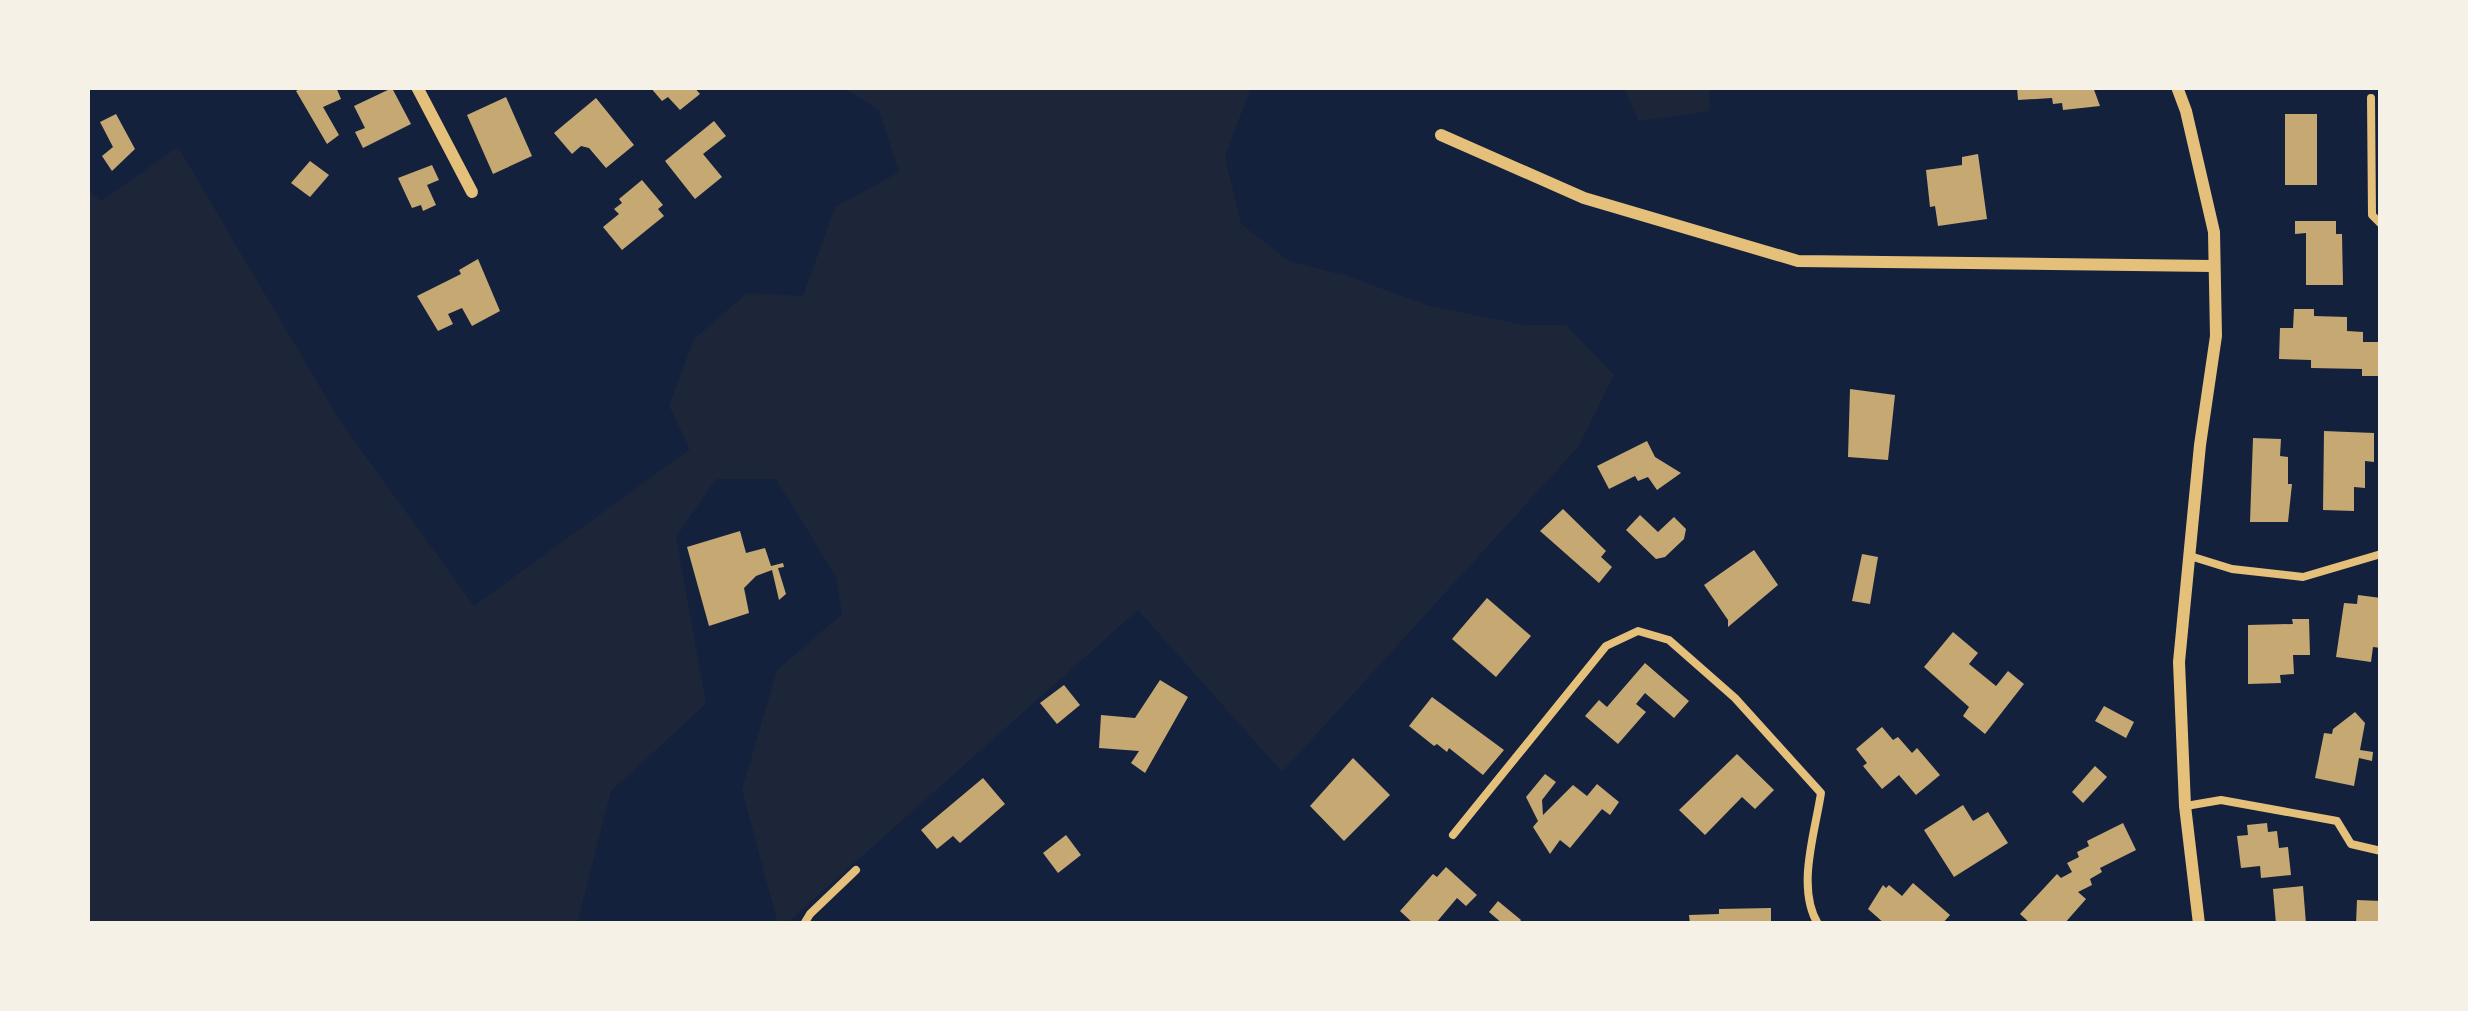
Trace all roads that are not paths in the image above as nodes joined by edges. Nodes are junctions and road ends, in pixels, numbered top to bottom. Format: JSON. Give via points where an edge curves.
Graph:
{"nodes":[{"id":1,"x":417,"y":87,"type":"edge"},
{"id":2,"x":2176,"y":87,"type":"edge"},
{"id":3,"x":2371,"y":98,"type":"dead end"},
{"id":4,"x":1441,"y":135,"type":"dead end"},
{"id":5,"x":472,"y":192,"type":"dead end"},
{"id":6,"x":2381,"y":224,"type":"edge"},
{"id":7,"x":2213,"y":266,"type":"junction"},
{"id":8,"x":2381,"y":554,"type":"edge"},
{"id":9,"x":2189,"y":556,"type":"junction"},
{"id":10,"x":2185,"y":806,"type":"junction"},
{"id":11,"x":1453,"y":835,"type":"dead end"},
{"id":12,"x":2381,"y":850,"type":"edge"},
{"id":13,"x":856,"y":870,"type":"dead end"},
{"id":14,"x":805,"y":924,"type":"edge"},
{"id":15,"x":1818,"y":924,"type":"edge"},
{"id":16,"x":2199,"y":924,"type":"edge"}],
"edges":[{"from":1,"to":5,"type":"street"},
{"from":2,"to":7,"type":"street","via":[[2214,232]]},
{"from":3,"to":6,"type":"lane","via":[[2372,215]]},
{"from":4,"to":7,"type":"street","via":[[1584,198],[1798,261]]},
{"from":7,"to":9,"type":"street","via":[[2216,336]]},
{"from":8,"to":9,"type":"lane","via":[[2302,577]]},
{"from":9,"to":10,"type":"street","via":[[2179,662]]},
{"from":10,"to":12,"type":"lane","via":[[2221,800],[2337,820],[2350,844]]},
{"from":10,"to":16,"type":"street"},
{"from":11,"to":15,"type":"lane","via":[[1606,646],[1639,632],[1669,640],[1735,698],[1821,793],[1808,908]]},
{"from":13,"to":14,"type":"lane"}]}
